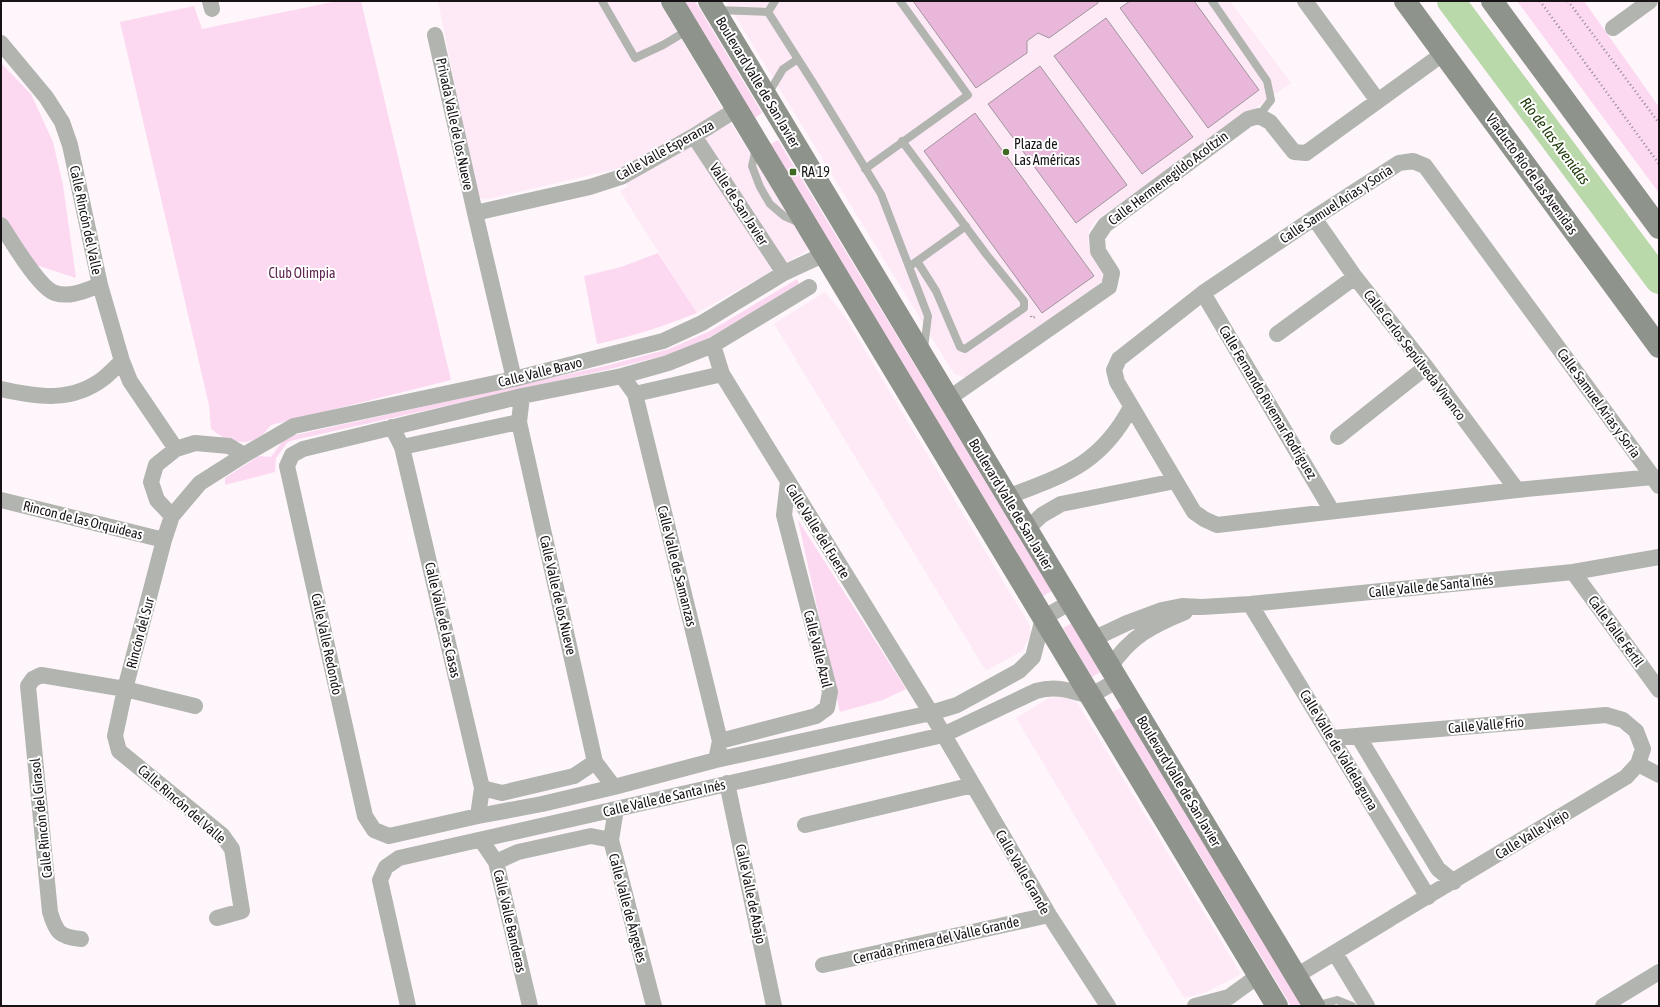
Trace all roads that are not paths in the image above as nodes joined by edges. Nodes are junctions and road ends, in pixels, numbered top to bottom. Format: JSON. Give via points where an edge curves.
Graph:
{"nodes":[{"id":1,"x":602,"y":1,"type":"edge"},
{"id":2,"x":672,"y":1,"type":"edge"},
{"id":3,"x":775,"y":1,"type":"edge"},
{"id":4,"x":900,"y":1,"type":"edge"},
{"id":5,"x":1212,"y":1,"type":"edge"},
{"id":6,"x":1305,"y":1,"type":"edge"},
{"id":7,"x":1405,"y":1,"type":"edge"},
{"id":8,"x":1492,"y":1,"type":"edge"},
{"id":9,"x":1650,"y":1,"type":"edge"},
{"id":10,"x":712,"y":6,"type":"edge"},
{"id":11,"x":768,"y":12,"type":"junction"},
{"id":12,"x":1613,"y":28,"type":"dead end"},
{"id":13,"x":689,"y":29,"type":"junction"},
{"id":14,"x":435,"y":35,"type":"dead end"},
{"id":15,"x":1,"y":43,"type":"edge"},
{"id":16,"x":1444,"y":53,"type":"junction"},
{"id":17,"x":798,"y":59,"type":"junction"},
{"id":18,"x":766,"y":97,"type":"junction"},
{"id":19,"x":1378,"y":101,"type":"junction"},
{"id":20,"x":737,"y":109,"type":"junction"},
{"id":21,"x":1259,"y":116,"type":"junction"},
{"id":22,"x":780,"y":120,"type":"junction"},
{"id":23,"x":694,"y":136,"type":"junction"},
{"id":24,"x":755,"y":138,"type":"junction"},
{"id":25,"x":902,"y":141,"type":"junction"},
{"id":26,"x":865,"y":169,"type":"junction"},
{"id":27,"x":475,"y":213,"type":"junction"},
{"id":28,"x":1314,"y":218,"type":"junction"},
{"id":29,"x":1,"y":225,"type":"edge"},
{"id":30,"x":966,"y":226,"type":"junction"},
{"id":31,"x":1659,"y":228,"type":"edge"},
{"id":32,"x":825,"y":254,"type":"junction"},
{"id":33,"x":917,"y":261,"type":"junction"},
{"id":34,"x":909,"y":267,"type":"junction"},
{"id":35,"x":784,"y":273,"type":"junction"},
{"id":36,"x":1355,"y":277,"type":"junction"},
{"id":37,"x":100,"y":285,"type":"junction"},
{"id":38,"x":809,"y":287,"type":"dead end"},
{"id":39,"x":1203,"y":293,"type":"junction"},
{"id":40,"x":1277,"y":334,"type":"dead end"},
{"id":41,"x":713,"y":345,"type":"junction"},
{"id":42,"x":1659,"y":347,"type":"edge"},
{"id":43,"x":923,"y":357,"type":"junction"},
{"id":44,"x":122,"y":361,"type":"junction"},
{"id":45,"x":1426,"y":367,"type":"junction"},
{"id":46,"x":722,"y":374,"type":"junction"},
{"id":47,"x":622,"y":376,"type":"junction"},
{"id":48,"x":514,"y":380,"type":"junction"},
{"id":49,"x":1,"y":389,"type":"edge"},
{"id":50,"x":635,"y":394,"type":"junction"},
{"id":51,"x":522,"y":396,"type":"junction"},
{"id":52,"x":948,"y":399,"type":"junction"},
{"id":53,"x":1131,"y":407,"type":"junction"},
{"id":54,"x":519,"y":422,"type":"junction"},
{"id":55,"x":392,"y":427,"type":"junction"},
{"id":56,"x":1338,"y":437,"type":"dead end"},
{"id":57,"x":402,"y":447,"type":"junction"},
{"id":58,"x":176,"y":449,"type":"junction"},
{"id":59,"x":244,"y":455,"type":"junction"},
{"id":60,"x":292,"y":455,"type":"joint"},
{"id":61,"x":788,"y":481,"type":"junction"},
{"id":62,"x":1175,"y":481,"type":"junction"},
{"id":63,"x":1656,"y":482,"type":"edge"},
{"id":64,"x":200,"y":483,"type":"joint"},
{"id":65,"x":1517,"y":490,"type":"junction"},
{"id":66,"x":1007,"y":497,"type":"junction"},
{"id":67,"x":1,"y":500,"type":"edge"},
{"id":68,"x":1332,"y":511,"type":"junction"},
{"id":69,"x":172,"y":516,"type":"junction"},
{"id":70,"x":1027,"y":529,"type":"junction"},
{"id":71,"x":164,"y":540,"type":"junction"},
{"id":72,"x":1659,"y":557,"type":"edge"},
{"id":73,"x":1573,"y":572,"type":"junction"},
{"id":74,"x":1071,"y":602,"type":"junction"},
{"id":75,"x":1250,"y":604,"type":"junction"},
{"id":76,"x":1202,"y":607,"type":"junction"},
{"id":77,"x":1043,"y":618,"type":"junction"},
{"id":78,"x":1093,"y":640,"type":"junction"},
{"id":79,"x":1114,"y":674,"type":"junction"},
{"id":80,"x":125,"y":690,"type":"junction"},
{"id":81,"x":1659,"y":690,"type":"edge"},
{"id":82,"x":1090,"y":696,"type":"junction"},
{"id":83,"x":195,"y":706,"type":"dead end"},
{"id":84,"x":931,"y":713,"type":"junction"},
{"id":85,"x":943,"y":735,"type":"junction"},
{"id":86,"x":1358,"y":736,"type":"junction"},
{"id":87,"x":1332,"y":738,"type":"junction"},
{"id":88,"x":720,"y":741,"type":"junction"},
{"id":89,"x":119,"y":751,"type":"joint"},
{"id":90,"x":716,"y":760,"type":"junction"},
{"id":91,"x":595,"y":762,"type":"junction"},
{"id":92,"x":1638,"y":764,"type":"junction"},
{"id":93,"x":1659,"y":775,"type":"edge"},
{"id":94,"x":727,"y":783,"type":"junction"},
{"id":95,"x":973,"y":785,"type":"junction"},
{"id":96,"x":614,"y":787,"type":"junction"},
{"id":97,"x":482,"y":788,"type":"junction"},
{"id":98,"x":542,"y":804,"type":"junction"},
{"id":99,"x":616,"y":809,"type":"junction"},
{"id":100,"x":478,"y":816,"type":"junction"},
{"id":101,"x":546,"y":824,"type":"junction"},
{"id":102,"x":805,"y":825,"type":"dead end"},
{"id":103,"x":374,"y":830,"type":"joint"},
{"id":104,"x":481,"y":840,"type":"junction"},
{"id":105,"x":611,"y":840,"type":"junction"},
{"id":106,"x":496,"y":862,"type":"junction"},
{"id":107,"x":1454,"y":882,"type":"junction"},
{"id":108,"x":1428,"y":897,"type":"junction"},
{"id":109,"x":1049,"y":915,"type":"junction"},
{"id":110,"x":217,"y":918,"type":"dead end"},
{"id":111,"x":80,"y":939,"type":"dead end"},
{"id":112,"x":1335,"y":953,"type":"junction"},
{"id":113,"x":823,"y":965,"type":"dead end"},
{"id":114,"x":1659,"y":972,"type":"edge"},
{"id":115,"x":1258,"y":976,"type":"junction"},
{"id":116,"x":1296,"y":976,"type":"junction"},
{"id":117,"x":408,"y":1006,"type":"edge"},
{"id":118,"x":530,"y":1006,"type":"edge"},
{"id":119,"x":654,"y":1006,"type":"edge"},
{"id":120,"x":774,"y":1006,"type":"edge"},
{"id":121,"x":1108,"y":1006,"type":"edge"},
{"id":122,"x":1195,"y":1006,"type":"edge"},
{"id":123,"x":1277,"y":1006,"type":"edge"},
{"id":124,"x":1314,"y":1006,"type":"edge"},
{"id":125,"x":1352,"y":1006,"type":"edge"},
{"id":126,"x":1367,"y":1006,"type":"edge"},
{"id":127,"x":1604,"y":1006,"type":"edge"}],
"edges":[{"from":1,"to":13,"type":"lane","via":[[635,58]]},
{"from":2,"to":13,"type":"main road"},
{"from":3,"to":11,"type":"lane"},
{"from":4,"to":25,"type":"lane","via":[[968,95]]},
{"from":5,"to":21,"type":"lane","via":[[1267,81],[1271,100]]},
{"from":6,"to":19,"type":"street"},
{"from":7,"to":16,"type":"main road","name":"Viaducto Río de las Avenidas"},
{"from":8,"to":31,"type":"main road"},
{"from":9,"to":12,"type":"street"},
{"from":10,"to":11,"type":"lane"},
{"from":10,"to":18,"type":"main road","name":"Boulevard Valle de San Javier"},
{"from":11,"to":17,"type":"lane"},
{"from":13,"to":20,"type":"main road"},
{"from":14,"to":27,"type":"street","name":"Privada Valle de los Nueve"},
{"from":15,"to":37,"type":"street","name":"Calle Rincón del Valle","via":[[46,97],[62,122],[70,146]]},
{"from":16,"to":19,"type":"street"},
{"from":16,"to":42,"type":"main road","name":"Viaducto Río de las Avenidas"},
{"from":17,"to":18,"type":"lane","via":[[783,69]]},
{"from":17,"to":26,"type":"lane"},
{"from":18,"to":22,"type":"main road","name":"Boulevard Valle de San Javier"},
{"from":19,"to":21,"type":"street","via":[[1306,153],[1294,152],[1270,122]]},
{"from":20,"to":23,"type":"street","name":"Calle Valle Esperanza"},
{"from":20,"to":24,"type":"main road"},
{"from":21,"to":52,"type":"street","name":"Calle Hermenegildo Acoltzin","via":[[1248,119],[1105,226],[1097,237],[1098,251],[1112,273],[1109,287]]},
{"from":22,"to":24,"type":"main road"},
{"from":22,"to":43,"type":"main road","name":"Boulevard Valle de San Javier"},
{"from":23,"to":27,"type":"street","name":"Calle Valle Esperanza","via":[[621,176],[590,188]]},
{"from":23,"to":35,"type":"street","name":"Valle de San Javier"},
{"from":24,"to":32,"type":"main road"},
{"from":25,"to":26,"type":"lane"},
{"from":25,"to":30,"type":"lane"},
{"from":26,"to":34,"type":"lane","via":[[881,194]]},
{"from":27,"to":48,"type":"street"},
{"from":28,"to":36,"type":"street","name":"Calle Carlos Sepúlveda Vivanco"},
{"from":28,"to":39,"type":"street","name":"Calle Samuel Arias y Soria"},
{"from":28,"to":63,"type":"street","name":"Calle Samuel Arias y Soria","via":[[1399,163],[1413,160],[1425,166]]},
{"from":29,"to":37,"type":"street","name":"Calle Rincón del Valle","via":[[38,280],[54,293],[75,294]]},
{"from":30,"to":33,"type":"lane"},
{"from":30,"to":33,"type":"lane","via":[[1024,301],[1024,308],[965,349],[960,347],[936,291]]},
{"from":32,"to":35,"type":"street","name":"Calle Valle Bravo"},
{"from":32,"to":77,"type":"main road"},
{"from":33,"to":34,"type":"lane"},
{"from":34,"to":43,"type":"lane","via":[[928,316]]},
{"from":35,"to":48,"type":"street","name":"Calle Valle Bravo","via":[[702,323],[663,341]]},
{"from":36,"to":40,"type":"street"},
{"from":36,"to":45,"type":"street","name":"Calle Carlos Sepúlveda Vivanco"},
{"from":37,"to":44,"type":"street"},
{"from":38,"to":41,"type":"street","name":"Calle Valle Bravo"},
{"from":39,"to":53,"type":"street","name":"Calle Samuel Arias y Soria","via":[[1119,359],[1114,370],[1117,382]]},
{"from":39,"to":68,"type":"street","name":"Calle Fernando Rivemar Rodríguez"},
{"from":41,"to":46,"type":"street","name":"Calle Valle del Fuerte"},
{"from":41,"to":47,"type":"street","name":"Calle Valle Bravo","via":[[668,363]]},
{"from":43,"to":52,"type":"main road","name":"Boulevard Valle de San Javier"},
{"from":44,"to":49,"type":"street","via":[[103,379],[81,391],[56,397],[30,396]]},
{"from":44,"to":58,"type":"street","via":[[130,381]]},
{"from":45,"to":56,"type":"street"},
{"from":45,"to":65,"type":"street","name":"Calle Carlos Sepúlveda Vivanco"},
{"from":46,"to":50,"type":"street"},
{"from":46,"to":61,"type":"street","name":"Calle Valle del Fuerte"},
{"from":47,"to":50,"type":"street","name":"Calle Valle de Samanzas"},
{"from":47,"to":51,"type":"street","name":"Calle Valle Bravo"},
{"from":48,"to":59,"type":"street","name":"Calle Valle Bravo","via":[[294,426]]},
{"from":50,"to":88,"type":"street","name":"Calle Valle de Samanzas"},
{"from":51,"to":54,"type":"street","name":"Calle Valle de los Nueve"},
{"from":51,"to":55,"type":"street","name":"Calle Valle Bravo"},
{"from":52,"to":66,"type":"main road","name":"Boulevard Valle de San Javier"},
{"from":53,"to":62,"type":"street","name":"Calle Samuel Arias y Soria"},
{"from":53,"to":66,"type":"street","via":[[1107,444],[1090,459],[1070,472]]},
{"from":54,"to":57,"type":"street"},
{"from":54,"to":91,"type":"street","name":"Calle Valle de los Nueve"},
{"from":55,"to":57,"type":"street","name":"Calle Valle de las Casas"},
{"from":55,"to":60,"type":"street","name":"Calle Valle Bravo","via":[[303,449]]},
{"from":57,"to":97,"type":"street","name":"Calle Valle de las Casas"},
{"from":58,"to":59,"type":"street","via":[[196,442],[229,446]]},
{"from":58,"to":69,"type":"street","via":[[156,465],[151,482],[157,500]]},
{"from":59,"to":64,"type":"street","name":"Calle Valle Bravo"},
{"from":60,"to":103,"type":"street","name":"Calle Valle Redondo","via":[[288,466],[296,505],[365,816]]},
{"from":61,"to":84,"type":"street","name":"Calle Valle del Fuerte"},
{"from":61,"to":88,"type":"street","name":"Calle Valle Azul","via":[[784,515],[830,692],[827,708],[816,716]]},
{"from":62,"to":68,"type":"street","name":"Calle Samuel Arias y Soria","via":[[1194,512],[1217,525]]},
{"from":62,"to":70,"type":"street","via":[[1061,504],[1042,515]]},
{"from":63,"to":65,"type":"street","name":"Calle Samuel Arias y Soria"},
{"from":64,"to":69,"type":"street","name":"Rincón del Sur"},
{"from":65,"to":68,"type":"street","name":"Calle Samuel Arias y Soria"},
{"from":66,"to":70,"type":"main road","name":"Boulevard Valle de San Javier"},
{"from":67,"to":71,"type":"street","name":"Rincon de las Orquideas"},
{"from":69,"to":71,"type":"street","name":"Rincón del Sur"},
{"from":70,"to":74,"type":"main road","name":"Boulevard Valle de San Javier"},
{"from":71,"to":80,"type":"street","name":"Rincón del Sur"},
{"from":72,"to":73,"type":"street","name":"Calle Valle de Santa Inés"},
{"from":73,"to":75,"type":"street","name":"Calle Valle de Santa Inés"},
{"from":73,"to":81,"type":"street","name":"Calle Valle Fértil"},
{"from":74,"to":77,"type":"street"},
{"from":74,"to":78,"type":"main road","name":"Boulevard Valle de San Javier"},
{"from":75,"to":76,"type":"street","name":"Calle Valle de Santa Inés"},
{"from":75,"to":87,"type":"street","name":"Calle Valle de Valdelaguna"},
{"from":76,"to":78,"type":"street","name":"Calle Valle de Santa Inés","via":[[1182,606],[1162,610],[1127,623]]},
{"from":76,"to":79,"type":"street","name":"Calle Valle de Santa Inés","via":[[1166,620],[1137,636],[1118,656]]},
{"from":77,"to":82,"type":"main road"},
{"from":77,"to":84,"type":"street","name":"Calle Valle de Santa Inés","via":[[1033,657],[1019,671],[957,704]]},
{"from":78,"to":79,"type":"main road","name":"Boulevard Valle de San Javier"},
{"from":79,"to":82,"type":"street","name":"Calle Valle de Santa Inés"},
{"from":79,"to":116,"type":"main road","name":"Boulevard Valle de San Javier"},
{"from":80,"to":83,"type":"street"},
{"from":80,"to":89,"type":"street","name":"Rincón del Sur","via":[[115,736]]},
{"from":80,"to":111,"type":"street","name":"Calle Rincón del Girasol","via":[[41,675],[33,679],[28,686],[50,912],[55,928],[67,938]]},
{"from":82,"to":85,"type":"street","name":"Calle Valle de Santa Inés","via":[[1058,687],[1036,690]]},
{"from":82,"to":115,"type":"main road"},
{"from":84,"to":85,"type":"street","name":"Calle Valle del Fuerte"},
{"from":84,"to":90,"type":"street","name":"Calle Valle de Santa Inés"},
{"from":85,"to":94,"type":"street","name":"Calle Valle de Santa Inés"},
{"from":85,"to":95,"type":"street","name":"Calle Valle Grande"},
{"from":86,"to":87,"type":"street","name":"Calle Valle Frío"},
{"from":86,"to":92,"type":"street","name":"Calle Valle Frío","via":[[1606,715],[1623,720],[1636,731],[1642,749]]},
{"from":86,"to":107,"type":"street","name":"Calle Valle de Valdelaguna","via":[[1438,869]]},
{"from":87,"to":108,"type":"street","name":"Calle Valle de Valdelaguna"},
{"from":88,"to":90,"type":"street","name":"Calle Valle de Samanzas"},
{"from":89,"to":110,"type":"street","name":"Calle Rincón del Valle","via":[[222,835],[232,849],[242,911]]},
{"from":90,"to":96,"type":"street","name":"Calle Valle de Santa Inés"},
{"from":91,"to":96,"type":"street","name":"Calle Valle de los Nueve"},
{"from":91,"to":97,"type":"street","via":[[574,776],[502,793]]},
{"from":92,"to":93,"type":"street"},
{"from":92,"to":107,"type":"street","name":"Calle Valle Viejo","via":[[1626,776]]},
{"from":94,"to":99,"type":"street","name":"Calle Valle de Santa Inés"},
{"from":94,"to":120,"type":"street","name":"Calle Valle de Abajo"},
{"from":95,"to":102,"type":"street"},
{"from":95,"to":109,"type":"street","name":"Calle Valle Grande"},
{"from":96,"to":98,"type":"street","name":"Calle Valle de Santa Inés"},
{"from":97,"to":100,"type":"street","name":"Calle Valle de las Casas"},
{"from":98,"to":100,"type":"street","name":"Calle Valle de Santa Inés"},
{"from":98,"to":101,"type":"street"},
{"from":99,"to":101,"type":"street","name":"Calle Valle de Santa Inés"},
{"from":99,"to":105,"type":"street","name":"Calle Valle de Ángeles"},
{"from":100,"to":103,"type":"street","name":"Calle Valle de Santa Inés","via":[[389,836]]},
{"from":101,"to":104,"type":"street","name":"Calle Valle de Santa Inés"},
{"from":104,"to":106,"type":"street","name":"Calle Valle Banderas"},
{"from":104,"to":117,"type":"street","name":"Calle Valle de Santa Inés","via":[[399,858],[386,867],[380,880]]},
{"from":105,"to":106,"type":"street","via":[[591,836],[518,852]]},
{"from":105,"to":119,"type":"street","name":"Calle Valle de Ángeles"},
{"from":106,"to":118,"type":"street","name":"Calle Valle Banderas"},
{"from":107,"to":108,"type":"street","name":"Calle Valle Viejo"},
{"from":108,"to":112,"type":"street","name":"Calle Valle Viejo"},
{"from":109,"to":113,"type":"street","name":"Cerrada Primera del Valle Grande"},
{"from":109,"to":121,"type":"street","name":"Calle Valle Grande"},
{"from":112,"to":116,"type":"street","name":"Calle Valle Viejo"},
{"from":112,"to":126,"type":"street"},
{"from":114,"to":127,"type":"street"},
{"from":115,"to":122,"type":"street","via":[[1229,997]]},
{"from":115,"to":123,"type":"main road"},
{"from":116,"to":124,"type":"main road","name":"Boulevard Valle de San Javier"},
{"from":124,"to":125,"type":"lane","via":[[1337,1000]]}]}
